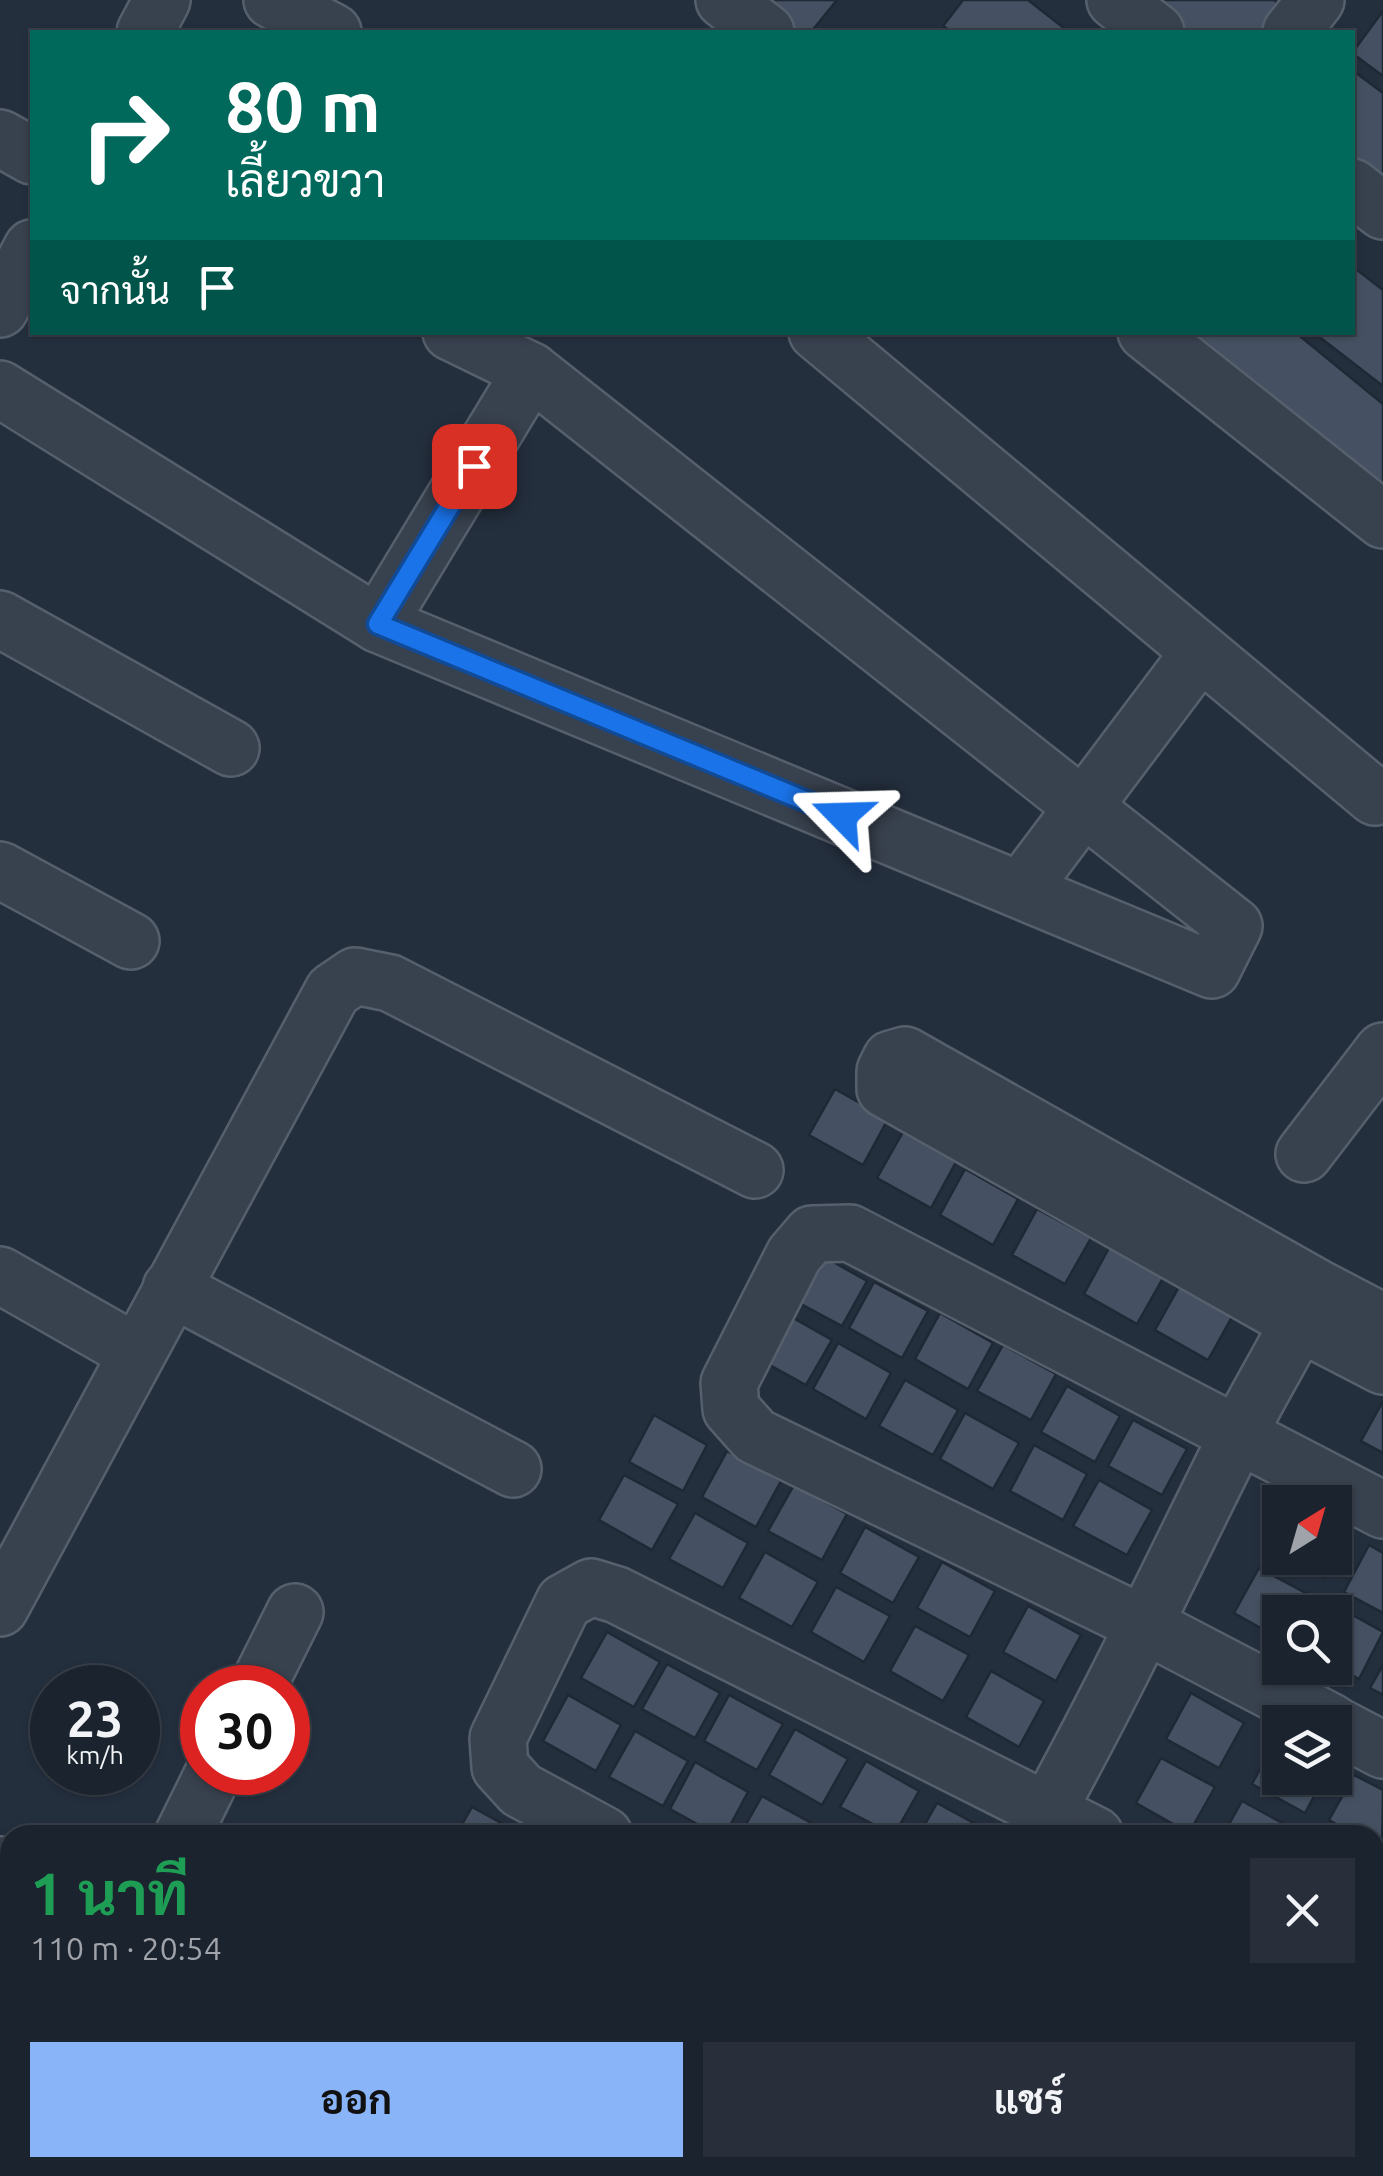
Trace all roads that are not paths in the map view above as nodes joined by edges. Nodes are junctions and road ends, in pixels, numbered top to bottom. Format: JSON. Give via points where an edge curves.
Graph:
{"nodes":[{"id":1,"x":162,"y":0,"type":"edge"},
{"id":2,"x":272,"y":0,"type":"edge"},
{"id":3,"x":724,"y":0,"type":"edge"},
{"id":4,"x":1115,"y":0,"type":"edge"},
{"id":5,"x":1316,"y":0,"type":"edge"},
{"id":6,"x":146,"y":30,"type":"edge"},
{"id":7,"x":329,"y":30,"type":"edge"},
{"id":8,"x":763,"y":30,"type":"edge"},
{"id":9,"x":1153,"y":30,"type":"edge"},
{"id":10,"x":1293,"y":30,"type":"edge"},
{"id":11,"x":0,"y":138,"type":"edge"},
{"id":12,"x":30,"y":155,"type":"edge"},
{"id":13,"x":1355,"y":189,"type":"edge"},
{"id":14,"x":1383,"y":211,"type":"edge"},
{"id":15,"x":30,"y":252,"type":"edge"},
{"id":16,"x":0,"y":310,"type":"edge"},
{"id":17,"x":457,"y":335,"type":"edge"},
{"id":18,"x":821,"y":335,"type":"edge"},
{"id":19,"x":1150,"y":335,"type":"edge"},
{"id":20,"x":531,"y":372,"type":"junction"},
{"id":21,"x":0,"y":389,"type":"edge"},
{"id":22,"x":1383,"y":520,"type":"edge"},
{"id":23,"x":0,"y":619,"type":"edge"},
{"id":24,"x":378,"y":624,"type":"junction"},
{"id":25,"x":1200,"y":652,"type":"junction"},
{"id":26,"x":231,"y":748,"type":"dead end"},
{"id":27,"x":1375,"y":797,"type":"dead end"},
{"id":28,"x":1084,"y":808,"type":"junction"},
{"id":29,"x":0,"y":870,"type":"edge"},
{"id":30,"x":1022,"y":890,"type":"junction"},
{"id":31,"x":131,"y":941,"type":"dead end"},
{"id":32,"x":1383,"y":1052,"type":"edge"},
{"id":33,"x":1304,"y":1154,"type":"dead end"},
{"id":34,"x":756,"y":1170,"type":"dead end"},
{"id":35,"x":0,"y":1275,"type":"edge"},
{"id":36,"x":171,"y":1288,"type":"junction"},
{"id":37,"x":1308,"y":1305,"type":"junction"},
{"id":38,"x":1383,"y":1322,"type":"edge"},
{"id":39,"x":136,"y":1352,"type":"junction"},
{"id":40,"x":1383,"y":1366,"type":"edge"},
{"id":41,"x":1238,"y":1434,"type":"junction"},
{"id":42,"x":513,"y":1469,"type":"dead end"},
{"id":43,"x":1383,"y":1510,"type":"edge"},
{"id":44,"x":17,"y":1538,"type":"edge"},
{"id":45,"x":0,"y":1608,"type":"edge"},
{"id":46,"x":296,"y":1612,"type":"dead end"},
{"id":47,"x":1145,"y":1624,"type":"junction"},
{"id":48,"x":269,"y":1665,"type":"edge"},
{"id":49,"x":1297,"y":1705,"type":"edge"},
{"id":50,"x":1352,"y":1734,"type":"edge"},
{"id":51,"x":1383,"y":1750,"type":"edge"},
{"id":52,"x":202,"y":1795,"type":"edge"},
{"id":53,"x":187,"y":1825,"type":"edge"},
{"id":54,"x":586,"y":1825,"type":"edge"},
{"id":55,"x":1055,"y":1825,"type":"edge"},
{"id":56,"x":1060,"y":1825,"type":"edge"}],
"edges":[{"from":1,"to":6,"type":"street"},
{"from":2,"to":7,"type":"street"},
{"from":3,"to":8,"type":"street"},
{"from":4,"to":9,"type":"street"},
{"from":5,"to":10,"type":"street"},
{"from":11,"to":12,"type":"street"},
{"from":13,"to":14,"type":"street"},
{"from":15,"to":16,"type":"street"},
{"from":17,"to":20,"type":"street"},
{"from":18,"to":25,"type":"street"},
{"from":19,"to":22,"type":"street"},
{"from":20,"to":24,"type":"street"},
{"from":20,"to":28,"type":"street"},
{"from":21,"to":24,"type":"street"},
{"from":23,"to":26,"type":"street"},
{"from":24,"to":30,"type":"street"},
{"from":25,"to":27,"type":"street"},
{"from":25,"to":28,"type":"street"},
{"from":28,"to":30,"type":"street"},
{"from":28,"to":30,"type":"street","via":[[1234,926],[1212,970]]},
{"from":29,"to":31,"type":"street"},
{"from":32,"to":33,"type":"street"},
{"from":34,"to":36,"type":"street","via":[[390,983],[354,976],[333,991]]},
{"from":35,"to":39,"type":"street"},
{"from":36,"to":39,"type":"street"},
{"from":36,"to":42,"type":"street"},
{"from":37,"to":37,"type":"street","via":[[885,1089],[891,1060],[905,1056]]},
{"from":37,"to":38,"type":"street"},
{"from":37,"to":40,"type":"street"},
{"from":37,"to":41,"type":"street"},
{"from":39,"to":44,"type":"street"},
{"from":41,"to":43,"type":"street"},
{"from":41,"to":47,"type":"street"},
{"from":41,"to":47,"type":"street","via":[[850,1233],[812,1234],[794,1255],[729,1383],[731,1409],[755,1436]]},
{"from":44,"to":45,"type":"street"},
{"from":46,"to":48,"type":"street"},
{"from":47,"to":49,"type":"street"},
{"from":47,"to":56,"type":"street"},
{"from":50,"to":51,"type":"street"},
{"from":52,"to":53,"type":"street"},
{"from":54,"to":55,"type":"street","via":[[521,1790],[500,1767],[498,1738],[564,1602],[591,1586]]}]}
